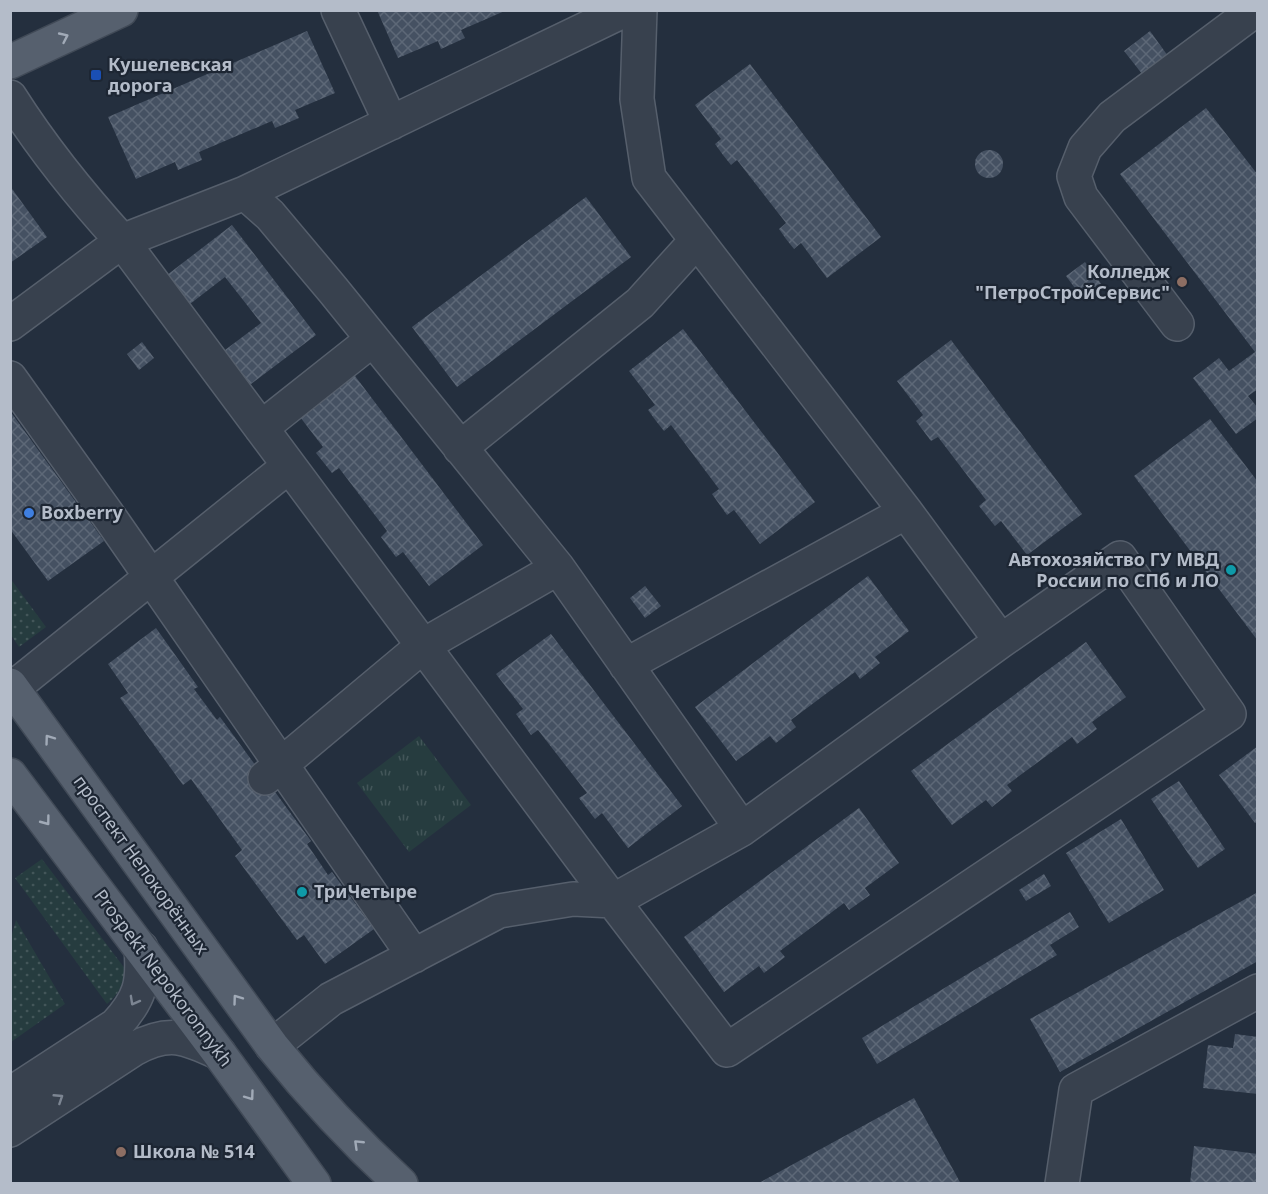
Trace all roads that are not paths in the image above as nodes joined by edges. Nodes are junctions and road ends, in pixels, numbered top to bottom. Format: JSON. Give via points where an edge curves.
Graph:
{"nodes":[{"id":1,"x":121,"y":10,"type":"edge"},
{"id":2,"x":338,"y":10,"type":"edge"},
{"id":3,"x":625,"y":10,"type":"edge"},
{"id":4,"x":640,"y":10,"type":"edge"},
{"id":5,"x":1255,"y":10,"type":"edge"},
{"id":6,"x":10,"y":62,"type":"edge"},
{"id":7,"x":10,"y":97,"type":"edge"},
{"id":8,"x":391,"y":123,"type":"junction"},
{"id":9,"x":245,"y":193,"type":"junction"},
{"id":10,"x":697,"y":240,"type":"junction"},
{"id":11,"x":122,"y":241,"type":"junction"},
{"id":12,"x":10,"y":324,"type":"edge"},
{"id":13,"x":1177,"y":324,"type":"dead end"},
{"id":14,"x":372,"y":340,"type":"junction"},
{"id":15,"x":10,"y":378,"type":"edge"},
{"id":16,"x":261,"y":429,"type":"junction"},
{"id":17,"x":460,"y":448,"type":"junction"},
{"id":18,"x":289,"y":466,"type":"junction"},
{"id":19,"x":906,"y":512,"type":"junction"},
{"id":20,"x":558,"y":568,"type":"junction"},
{"id":21,"x":151,"y":577,"type":"junction"},
{"id":22,"x":1001,"y":641,"type":"junction"},
{"id":23,"x":424,"y":645,"type":"junction"},
{"id":24,"x":626,"y":665,"type":"junction"},
{"id":25,"x":12,"y":686,"type":"edge"},
{"id":26,"x":273,"y":772,"type":"junction"},
{"id":27,"x":10,"y":775,"type":"edge"},
{"id":28,"x":742,"y":829,"type":"junction"},
{"id":29,"x":613,"y":901,"type":"junction"},
{"id":30,"x":141,"y":948,"type":"junction"},
{"id":31,"x":414,"y":956,"type":"junction"},
{"id":32,"x":1257,"y":990,"type":"edge"},
{"id":33,"x":272,"y":1046,"type":"junction"},
{"id":34,"x":219,"y":1053,"type":"junction"},
{"id":35,"x":10,"y":1094,"type":"edge"},
{"id":36,"x":10,"y":1130,"type":"edge"},
{"id":37,"x":314,"y":1184,"type":"edge"},
{"id":38,"x":401,"y":1184,"type":"edge"},
{"id":39,"x":1062,"y":1184,"type":"edge"}],
"edges":[{"from":6,"to":1,"type":"main road","one_way":true},
{"from":2,"to":8,"type":"street"},
{"from":3,"to":8,"type":"street"},
{"from":4,"to":10,"type":"street","via":[[637,99],[649,178]]},
{"from":5,"to":13,"type":"street","via":[[1112,117],[1085,148],[1074,176],[1081,197]]},
{"from":7,"to":11,"type":"street","via":[[38,139]]},
{"from":8,"to":9,"type":"street"},
{"from":9,"to":11,"type":"street"},
{"from":9,"to":14,"type":"street","via":[[270,215]]},
{"from":10,"to":17,"type":"street","via":[[640,303]]},
{"from":10,"to":19,"type":"street"},
{"from":11,"to":12,"type":"street"},
{"from":11,"to":16,"type":"street"},
{"from":14,"to":16,"type":"street"},
{"from":14,"to":17,"type":"street"},
{"from":15,"to":21,"type":"street"},
{"from":16,"to":18,"type":"street"},
{"from":17,"to":20,"type":"street"},
{"from":18,"to":21,"type":"street"},
{"from":18,"to":23,"type":"street"},
{"from":19,"to":22,"type":"street"},
{"from":19,"to":24,"type":"street"},
{"from":20,"to":23,"type":"street"},
{"from":20,"to":24,"type":"street"},
{"from":21,"to":25,"type":"street"},
{"from":21,"to":26,"type":"street"},
{"from":22,"to":28,"type":"street"},
{"from":22,"to":29,"type":"street","via":[[1120,558],[1229,714],[727,1050]]},
{"from":23,"to":26,"type":"street"},
{"from":23,"to":29,"type":"street"},
{"from":24,"to":28,"type":"street"},
{"from":33,"to":25,"type":"main road","name":"проспект Непокорённых","one_way":true},
{"from":26,"to":31,"type":"street"},
{"from":27,"to":30,"type":"main road","name":"Prospekt Nepokoronnykh","one_way":true},
{"from":28,"to":29,"type":"street"},
{"from":29,"to":31,"type":"street","via":[[573,899],[499,911]]},
{"from":30,"to":34,"type":"main road","name":"Prospekt Nepokoronnykh"},
{"from":30,"to":35,"type":"street","one_way":true,"via":[[143,972],[139,995],[129,1011],[116,1025]]},
{"from":31,"to":33,"type":"street","via":[[331,999]]},
{"from":32,"to":39,"type":"street","via":[[1076,1090]]},
{"from":38,"to":33,"type":"main road","one_way":true,"via":[[320,1105]]},
{"from":36,"to":34,"type":"street","one_way":true,"via":[[150,1040],[193,1040]]},
{"from":34,"to":37,"type":"main road","name":"Prospekt Nepokoronnykh","one_way":true}]}
